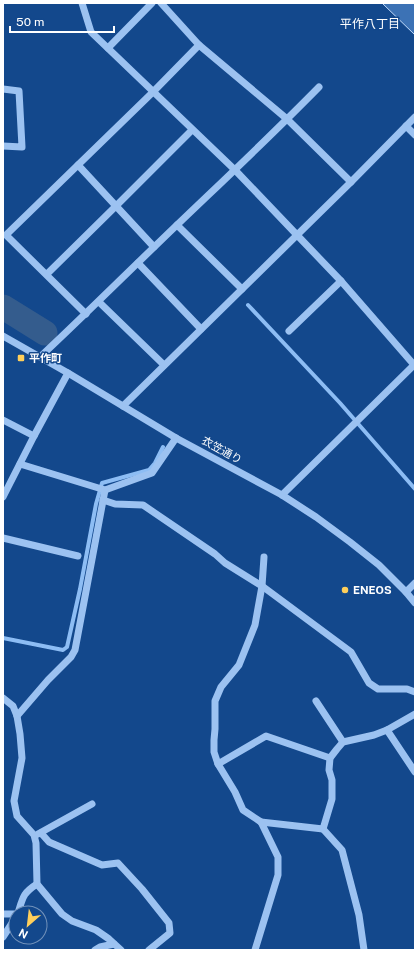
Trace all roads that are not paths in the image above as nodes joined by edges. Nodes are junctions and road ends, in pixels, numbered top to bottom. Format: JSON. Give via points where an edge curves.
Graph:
{"nodes":[{"id":1,"x":82,"y":3,"type":"edge"},
{"id":2,"x":152,"y":3,"type":"edge"},
{"id":3,"x":161,"y":3,"type":"edge"},
{"id":4,"x":199,"y":45,"type":"junction"},
{"id":5,"x":108,"y":48,"type":"junction"},
{"id":6,"x":319,"y":87,"type":"dead end"},
{"id":7,"x":3,"y":89,"type":"edge"},
{"id":8,"x":153,"y":92,"type":"junction"},
{"id":9,"x":415,"y":117,"type":"edge"},
{"id":10,"x":287,"y":119,"type":"junction"},
{"id":11,"x":406,"y":126,"type":"junction"},
{"id":12,"x":192,"y":130,"type":"junction"},
{"id":13,"x":415,"y":136,"type":"edge"},
{"id":14,"x":3,"y":146,"type":"edge"},
{"id":15,"x":78,"y":165,"type":"junction"},
{"id":16,"x":235,"y":170,"type":"junction"},
{"id":17,"x":351,"y":182,"type":"junction"},
{"id":18,"x":116,"y":206,"type":"junction"},
{"id":19,"x":177,"y":224,"type":"junction"},
{"id":20,"x":4,"y":234,"type":"edge"},
{"id":21,"x":297,"y":235,"type":"junction"},
{"id":22,"x":154,"y":247,"type":"junction"},
{"id":23,"x":138,"y":263,"type":"junction"},
{"id":24,"x":47,"y":274,"type":"junction"},
{"id":25,"x":341,"y":281,"type":"junction"},
{"id":26,"x":242,"y":289,"type":"junction"},
{"id":27,"x":99,"y":302,"type":"junction"},
{"id":28,"x":86,"y":314,"type":"junction"},
{"id":29,"x":201,"y":329,"type":"junction"},
{"id":30,"x":289,"y":331,"type":"dead end"},
{"id":31,"x":3,"y":336,"type":"edge"},
{"id":32,"x":40,"y":357,"type":"junction"},
{"id":33,"x":164,"y":365,"type":"junction"},
{"id":34,"x":415,"y":365,"type":"edge"},
{"id":35,"x":68,"y":372,"type":"junction"},
{"id":36,"x":123,"y":406,"type":"junction"},
{"id":37,"x":3,"y":420,"type":"edge"},
{"id":38,"x":34,"y":436,"type":"junction"},
{"id":39,"x":176,"y":438,"type":"junction"},
{"id":40,"x":20,"y":464,"type":"junction"},
{"id":41,"x":105,"y":490,"type":"junction"},
{"id":42,"x":282,"y":495,"type":"junction"},
{"id":43,"x":3,"y":497,"type":"edge"},
{"id":44,"x":103,"y":500,"type":"junction"},
{"id":45,"x":3,"y":538,"type":"edge"},
{"id":46,"x":78,"y":556,"type":"dead end"},
{"id":47,"x":264,"y":557,"type":"dead end"},
{"id":48,"x":415,"y":583,"type":"edge"},
{"id":49,"x":262,"y":586,"type":"junction"},
{"id":50,"x":406,"y":592,"type":"junction"},
{"id":51,"x":415,"y":603,"type":"edge"},
{"id":52,"x":415,"y":692,"type":"edge"},
{"id":53,"x":3,"y":698,"type":"edge"},
{"id":54,"x":316,"y":701,"type":"dead end"},
{"id":55,"x":415,"y":714,"type":"edge"},
{"id":56,"x":17,"y":716,"type":"junction"},
{"id":57,"x":386,"y":730,"type":"junction"},
{"id":58,"x":343,"y":742,"type":"junction"},
{"id":59,"x":330,"y":758,"type":"junction"},
{"id":60,"x":218,"y":764,"type":"junction"},
{"id":61,"x":415,"y":772,"type":"edge"},
{"id":62,"x":92,"y":804,"type":"dead end"},
{"id":63,"x":261,"y":822,"type":"junction"},
{"id":64,"x":323,"y":829,"type":"junction"},
{"id":65,"x":38,"y":834,"type":"junction"},
{"id":66,"x":37,"y":884,"type":"junction"},
{"id":67,"x":21,"y":905,"type":"edge"},
{"id":68,"x":114,"y":944,"type":"junction"},
{"id":69,"x":95,"y":950,"type":"edge"},
{"id":70,"x":121,"y":950,"type":"edge"},
{"id":71,"x":149,"y":950,"type":"edge"},
{"id":72,"x":255,"y":950,"type":"edge"},
{"id":73,"x":364,"y":950,"type":"edge"}],
"edges":[{"from":1,"to":5,"type":"street","via":[[91,32]]},
{"from":2,"to":5,"type":"street"},
{"from":3,"to":4,"type":"street"},
{"from":4,"to":8,"type":"street"},
{"from":4,"to":10,"type":"street"},
{"from":5,"to":8,"type":"street"},
{"from":6,"to":10,"type":"street"},
{"from":7,"to":14,"type":"street","via":[[19,91],[22,147]]},
{"from":8,"to":12,"type":"street"},
{"from":8,"to":15,"type":"street"},
{"from":9,"to":11,"type":"street"},
{"from":10,"to":16,"type":"street"},
{"from":10,"to":17,"type":"street"},
{"from":11,"to":13,"type":"street"},
{"from":11,"to":17,"type":"street"},
{"from":12,"to":16,"type":"street"},
{"from":12,"to":18,"type":"street"},
{"from":15,"to":18,"type":"street"},
{"from":15,"to":20,"type":"street"},
{"from":16,"to":19,"type":"street"},
{"from":16,"to":21,"type":"street"},
{"from":17,"to":21,"type":"street"},
{"from":18,"to":22,"type":"street"},
{"from":18,"to":24,"type":"street"},
{"from":19,"to":22,"type":"street"},
{"from":19,"to":26,"type":"street"},
{"from":20,"to":24,"type":"street"},
{"from":21,"to":25,"type":"street"},
{"from":21,"to":26,"type":"street"},
{"from":22,"to":23,"type":"street"},
{"from":23,"to":27,"type":"street"},
{"from":23,"to":29,"type":"street"},
{"from":24,"to":28,"type":"street"},
{"from":25,"to":30,"type":"street"},
{"from":25,"to":34,"type":"street"},
{"from":26,"to":29,"type":"street"},
{"from":27,"to":28,"type":"street"},
{"from":27,"to":33,"type":"street"},
{"from":28,"to":32,"type":"street"},
{"from":29,"to":33,"type":"street"},
{"from":31,"to":32,"type":"street","name":"衣笠通り"},
{"from":32,"to":35,"type":"street","name":"衣笠通り"},
{"from":33,"to":36,"type":"street"},
{"from":34,"to":42,"type":"street"},
{"from":35,"to":36,"type":"street","name":"衣笠通り"},
{"from":35,"to":38,"type":"street"},
{"from":36,"to":39,"type":"street","name":"衣笠通り"},
{"from":37,"to":38,"type":"street"},
{"from":38,"to":40,"type":"street"},
{"from":39,"to":41,"type":"street","via":[[152,473]]},
{"from":39,"to":42,"type":"street","name":"衣笠通り"},
{"from":40,"to":41,"type":"street"},
{"from":40,"to":43,"type":"street"},
{"from":41,"to":44,"type":"street"},
{"from":42,"to":50,"type":"street","name":"衣笠通り","via":[[350,542],[379,565]]},
{"from":44,"to":49,"type":"street","via":[[115,504],[143,505]]},
{"from":44,"to":56,"type":"street","via":[[75,650]]},
{"from":45,"to":46,"type":"street"},
{"from":47,"to":49,"type":"street"},
{"from":48,"to":50,"type":"street"},
{"from":49,"to":52,"type":"street","via":[[351,652],[369,682],[378,689],[407,689]]},
{"from":49,"to":60,"type":"street","via":[[255,625],[239,665],[221,687],[215,701],[214,752]]},
{"from":50,"to":51,"type":"street","name":"衣笠通り"},
{"from":53,"to":56,"type":"street","via":[[13,706]]},
{"from":54,"to":58,"type":"street"},
{"from":55,"to":57,"type":"street"},
{"from":56,"to":65,"type":"street","via":[[22,758],[14,801],[18,816]]},
{"from":57,"to":58,"type":"street"},
{"from":57,"to":61,"type":"street"},
{"from":58,"to":59,"type":"street"},
{"from":59,"to":60,"type":"street","via":[[266,736]]},
{"from":59,"to":64,"type":"street","via":[[332,799]]},
{"from":60,"to":63,"type":"street","via":[[243,810]]},
{"from":62,"to":65,"type":"street"},
{"from":63,"to":64,"type":"street"},
{"from":63,"to":72,"type":"street","via":[[278,857],[278,875]]},
{"from":64,"to":73,"type":"street","via":[[342,850],[359,915]]},
{"from":65,"to":66,"type":"street"},
{"from":65,"to":71,"type":"street","via":[[49,842],[102,865],[118,863],[169,923],[170,933]]},
{"from":66,"to":67,"type":"street","via":[[28,890]]},
{"from":66,"to":68,"type":"street","via":[[62,914],[72,921],[96,930]]},
{"from":68,"to":69,"type":"street"},
{"from":68,"to":70,"type":"street"}]}
